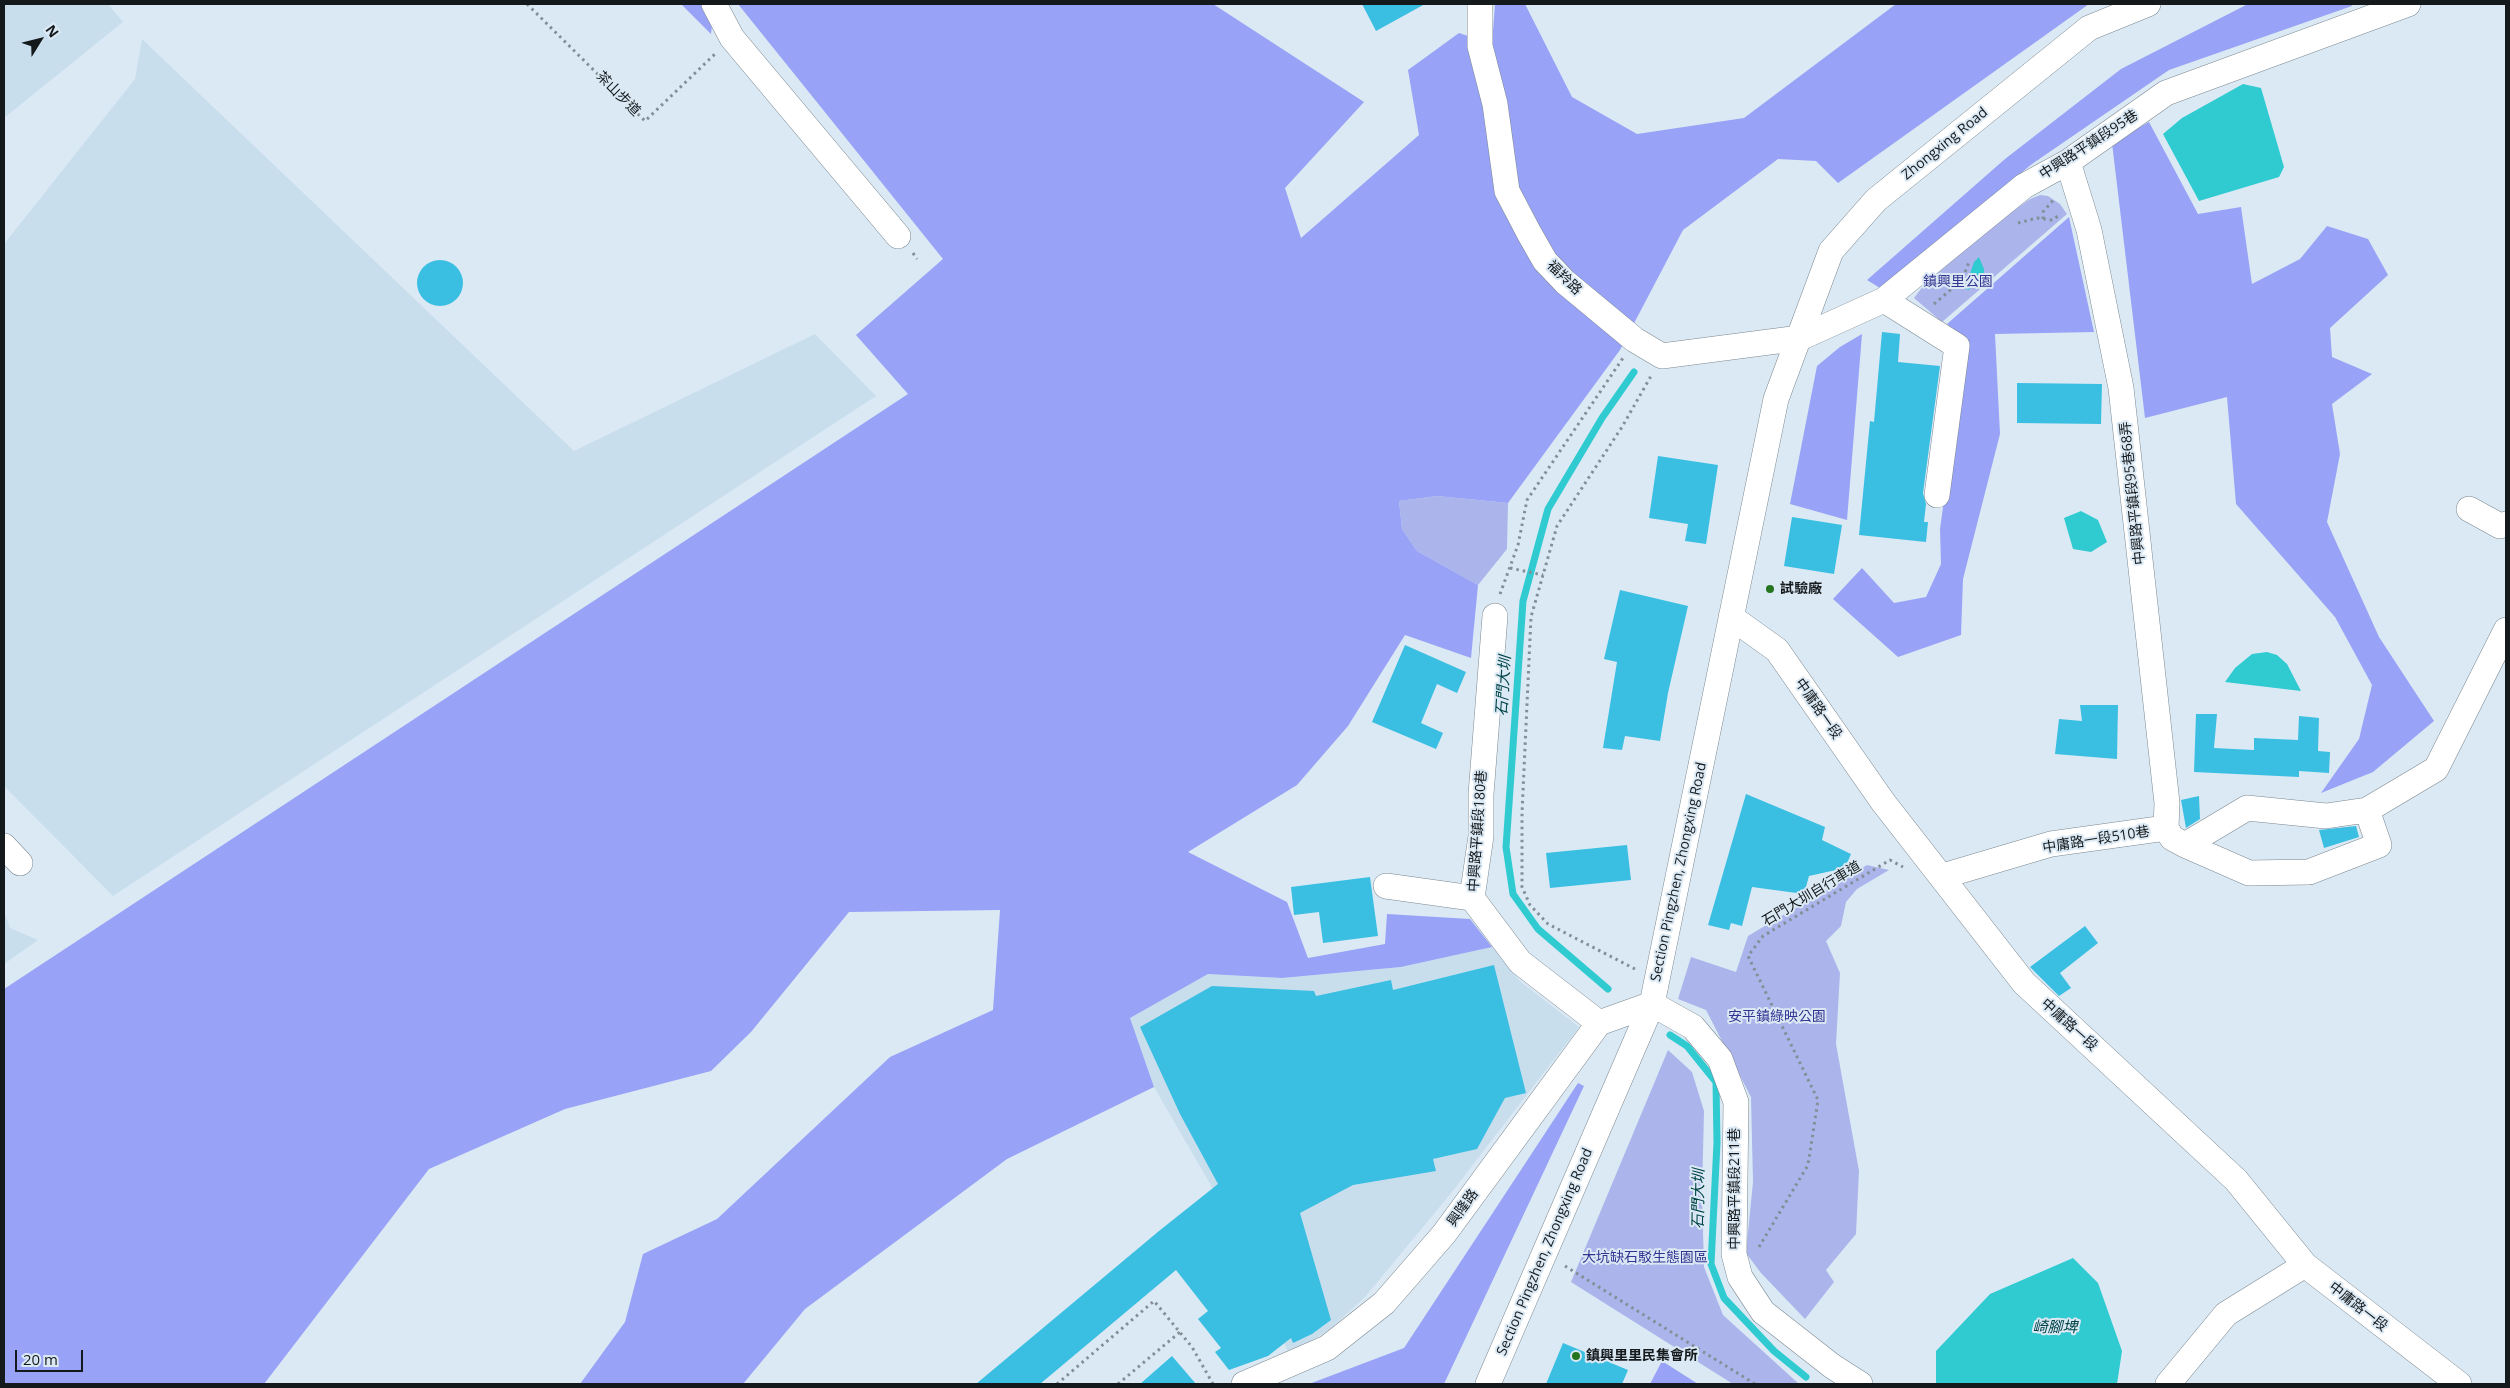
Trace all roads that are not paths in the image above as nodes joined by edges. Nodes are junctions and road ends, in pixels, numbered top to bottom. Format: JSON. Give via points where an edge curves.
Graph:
{"nodes":[{"id":1,"x":714,"y":4,"type":"edge"},
{"id":2,"x":1480,"y":4,"type":"edge"},
{"id":3,"x":2148,"y":4,"type":"edge"},
{"id":4,"x":2408,"y":4,"type":"edge"},
{"id":5,"x":2068,"y":162,"type":"junction"},
{"id":6,"x":898,"y":236,"type":"dead end"},
{"id":7,"x":1884,"y":300,"type":"junction"},
{"id":8,"x":1800,"y":338,"type":"junction"},
{"id":9,"x":1937,"y":495,"type":"dead end"},
{"id":10,"x":2469,"y":509,"type":"dead end"},
{"id":11,"x":2506,"y":524,"type":"edge"},
{"id":12,"x":1495,"y":616,"type":"road end"},
{"id":13,"x":1731,"y":617,"type":"junction"},
{"id":14,"x":2506,"y":630,"type":"edge"},
{"id":15,"x":2367,"y":810,"type":"junction"},
{"id":16,"x":2166,"y":828,"type":"junction"},
{"id":17,"x":2185,"y":845,"type":"junction"},
{"id":18,"x":1943,"y":876,"type":"junction"},
{"id":19,"x":1386,"y":886,"type":"dead end"},
{"id":20,"x":1472,"y":898,"type":"junction"},
{"id":21,"x":1652,"y":1004,"type":"junction"},
{"id":22,"x":1599,"y":1023,"type":"junction"},
{"id":23,"x":2304,"y":1265,"type":"junction"},
{"id":24,"x":1244,"y":1384,"type":"edge"},
{"id":25,"x":1488,"y":1384,"type":"edge"},
{"id":26,"x":1860,"y":1384,"type":"edge"},
{"id":27,"x":2168,"y":1384,"type":"edge"},
{"id":28,"x":2459,"y":1384,"type":"edge"}],
"edges":[{"from":1,"to":6,"type":"street","via":[[732,38]]},
{"from":2,"to":8,"type":"street","name":"福羚路","via":[[1480,46],[1495,104],[1507,192],[1545,261],[1565,282],[1635,340],[1662,356]]},
{"from":3,"to":8,"type":"street","name":"Zhongxing Road","via":[[2088,28],[1876,200],[1831,251]]},
{"from":4,"to":5,"type":"street","name":"中興路平鎮段95巷","via":[[2166,93]]},
{"from":5,"to":7,"type":"street","name":"中興路平鎮段95巷","via":[[2024,186]]},
{"from":5,"to":16,"type":"street","name":"中興路平鎮段95巷68弄","via":[[2084,212],[2121,388],[2166,793]]},
{"from":7,"to":8,"type":"street","name":"中興路平鎮段95巷"},
{"from":7,"to":9,"type":"street","via":[[1958,346]]},
{"from":8,"to":13,"type":"street","name":"Section Pingzhen, Zhongxing Road","via":[[1776,399]]},
{"from":10,"to":11,"type":"street","via":[[2500,526]]},
{"from":12,"to":20,"type":"street","name":"中興路平鎮段180巷","via":[[1481,794],[1481,836]]},
{"from":13,"to":18,"type":"street","name":"中庸路一段","via":[[1777,650],[1883,802]]},
{"from":13,"to":21,"type":"street","name":"Section Pingzhen, Zhongxing Road"},
{"from":14,"to":15,"type":"street","via":[[2436,769]]},
{"from":15,"to":17,"type":"street","via":[[2326,816],[2247,808]]},
{"from":15,"to":17,"type":"street","name":"中庸路一段510巷","via":[[2379,845],[2309,872],[2249,873]]},
{"from":16,"to":17,"type":"street","name":"中庸路一段510巷","via":[[2172,838]]},
{"from":16,"to":18,"type":"street","name":"中庸路一段510巷","via":[[2051,844]]},
{"from":18,"to":23,"type":"street","name":"中庸路一段","via":[[2024,984],[2236,1180]]},
{"from":19,"to":20,"type":"street"},
{"from":20,"to":22,"type":"street","name":"中興路平鎮段180巷","via":[[1520,962]]},
{"from":21,"to":22,"type":"street"},
{"from":21,"to":25,"type":"street","name":"Section Pingzhen, Zhongxing Road"},
{"from":21,"to":26,"type":"street","name":"中興路平鎮段211巷","via":[[1693,1027],[1720,1060],[1736,1102],[1734,1254],[1740,1277],[1763,1312]]},
{"from":22,"to":24,"type":"street","name":"興隆路","via":[[1444,1234],[1384,1303],[1327,1348]]},
{"from":23,"to":27,"type":"street","via":[[2226,1314]]},
{"from":23,"to":28,"type":"street","name":"中庸路一段"}]}
